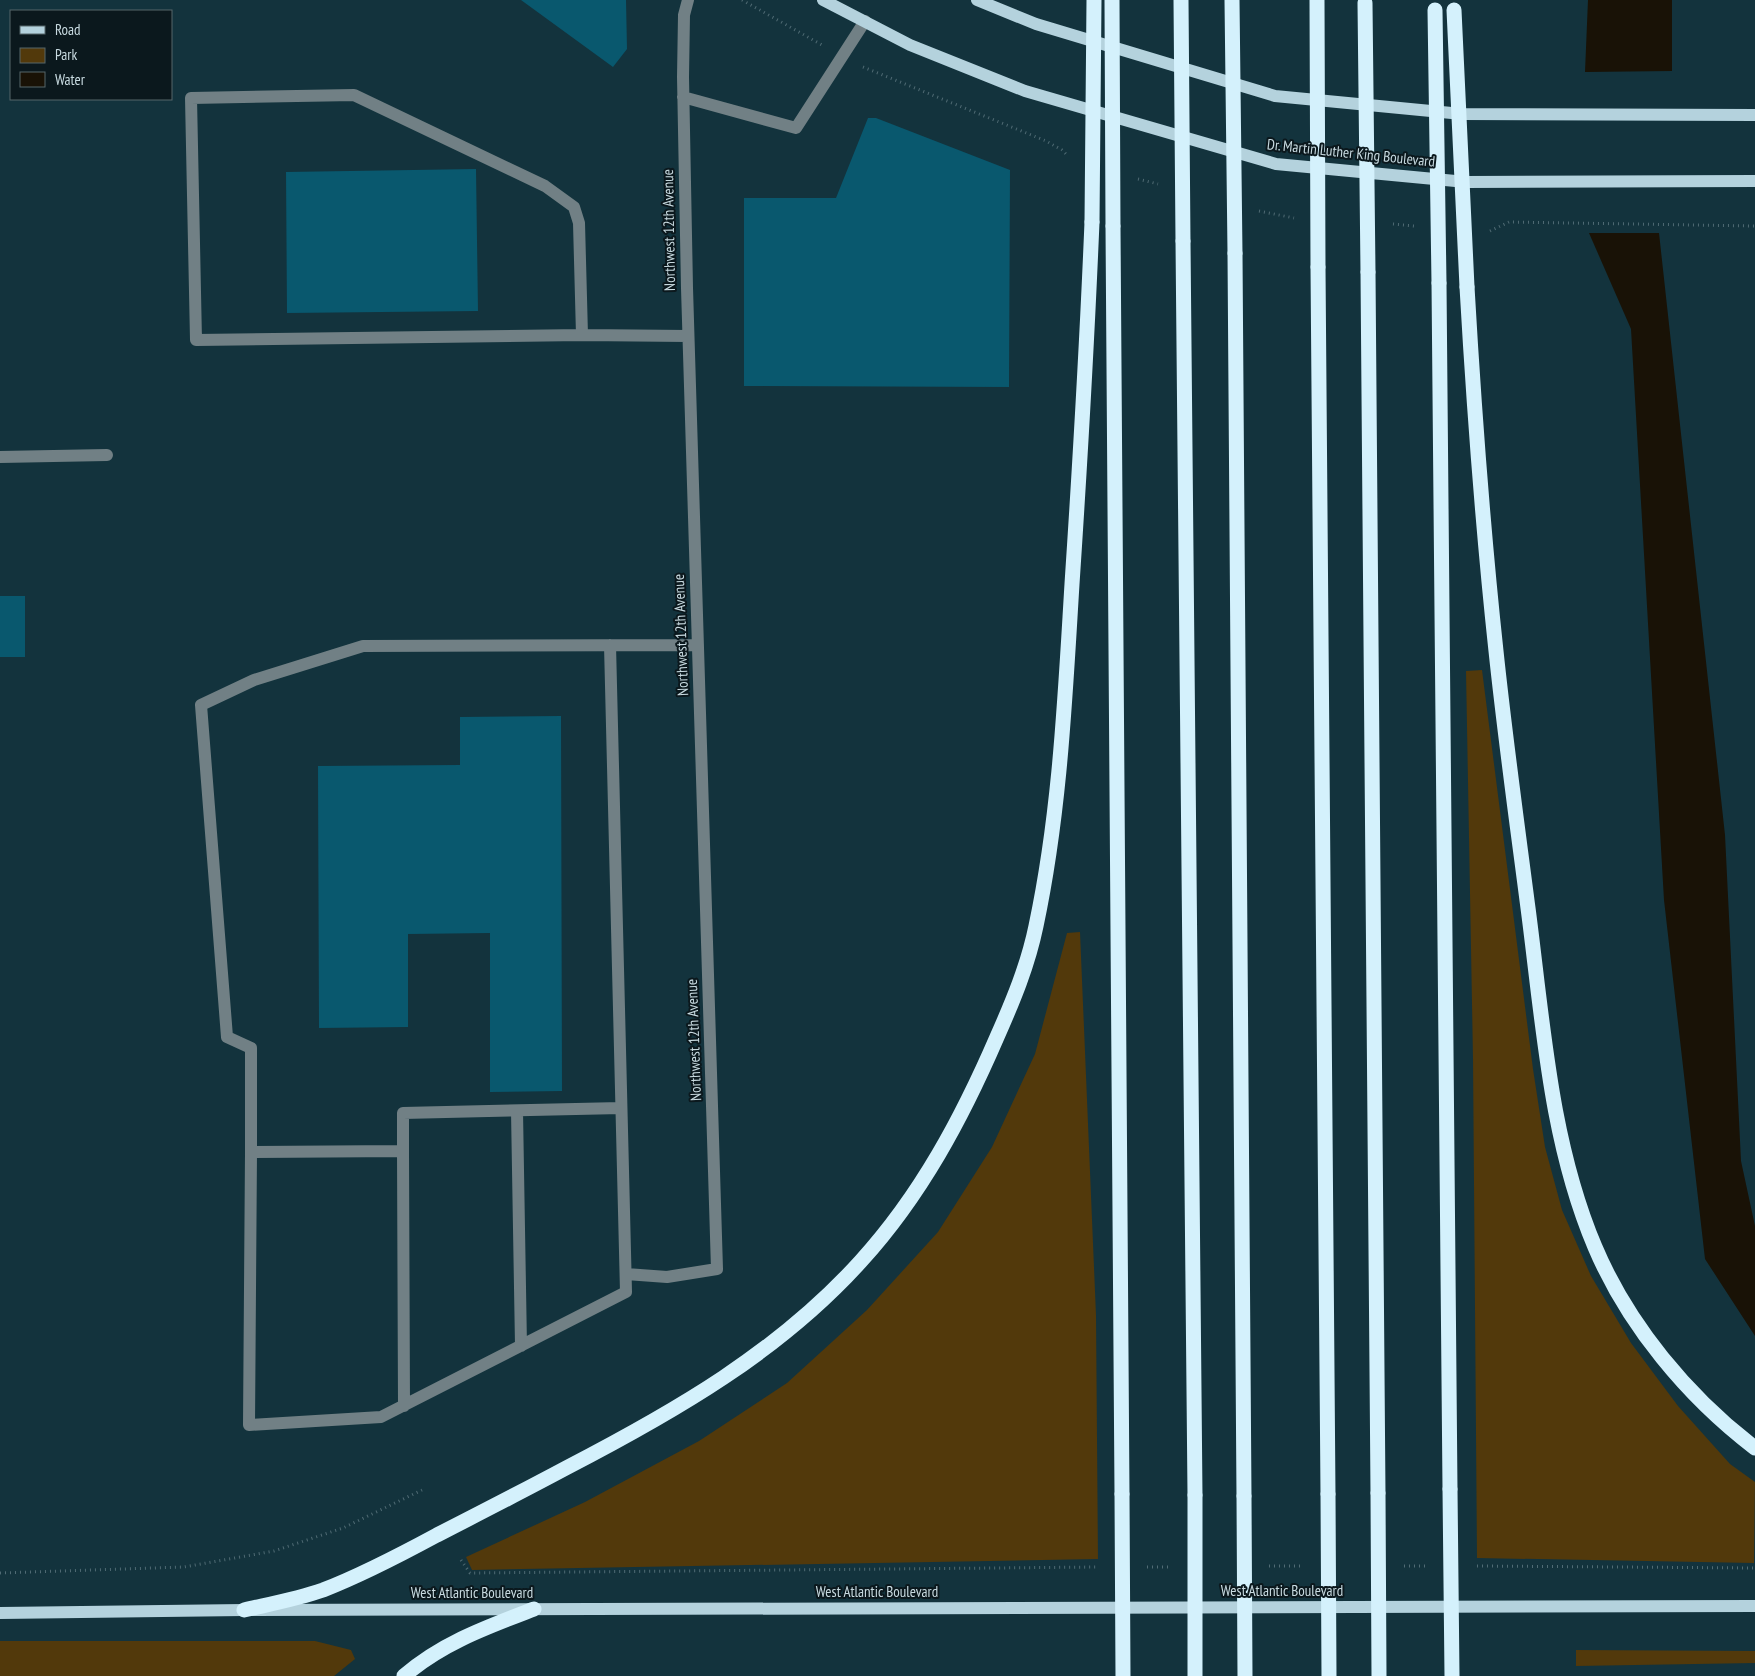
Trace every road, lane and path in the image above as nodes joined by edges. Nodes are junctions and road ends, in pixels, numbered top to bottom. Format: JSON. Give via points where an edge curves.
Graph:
{"nodes":[{"id":1,"x":688,"y":0,"type":"edge"},
{"id":2,"x":823,"y":0,"type":"edge"},
{"id":3,"x":977,"y":0,"type":"edge"},
{"id":4,"x":1094,"y":0,"type":"edge"},
{"id":5,"x":1112,"y":0,"type":"edge"},
{"id":6,"x":1181,"y":0,"type":"edge"},
{"id":7,"x":1232,"y":0,"type":"edge"},
{"id":8,"x":1317,"y":0,"type":"edge"},
{"id":9,"x":1365,"y":1,"type":"edge"},
{"id":10,"x":1435,"y":5,"type":"edge"},
{"id":11,"x":1454,"y":5,"type":"edge"},
{"id":12,"x":865,"y":22,"type":"junction"},
{"id":13,"x":683,"y":97,"type":"junction"},
{"id":14,"x":1755,"y":115,"type":"edge"},
{"id":15,"x":1755,"y":181,"type":"edge"},
{"id":16,"x":582,"y":335,"type":"junction"},
{"id":17,"x":688,"y":336,"type":"junction"},
{"id":18,"x":107,"y":455,"type":"dead end"},
{"id":19,"x":0,"y":457,"type":"edge"},
{"id":20,"x":610,"y":645,"type":"junction"},
{"id":21,"x":698,"y":645,"type":"junction"},
{"id":22,"x":622,"y":1108,"type":"junction"},
{"id":23,"x":517,"y":1111,"type":"junction"},
{"id":24,"x":403,"y":1151,"type":"junction"},
{"id":25,"x":251,"y":1152,"type":"junction"},
{"id":26,"x":626,"y":1274,"type":"junction"},
{"id":27,"x":520,"y":1346,"type":"junction"},
{"id":28,"x":404,"y":1406,"type":"junction"},
{"id":29,"x":1755,"y":1448,"type":"edge"},
{"id":30,"x":422,"y":1490,"type":"dead end"},
{"id":31,"x":0,"y":1573,"type":"edge"},
{"id":32,"x":1755,"y":1606,"type":"edge"},
{"id":33,"x":534,"y":1609,"type":"junction"},
{"id":34,"x":244,"y":1610,"type":"junction"},
{"id":35,"x":0,"y":1614,"type":"edge"},
{"id":36,"x":404,"y":1676,"type":"edge"},
{"id":37,"x":1123,"y":1676,"type":"edge"},
{"id":38,"x":1196,"y":1676,"type":"edge"},
{"id":39,"x":1246,"y":1676,"type":"edge"},
{"id":40,"x":1329,"y":1676,"type":"edge"},
{"id":41,"x":1379,"y":1676,"type":"edge"},
{"id":42,"x":1452,"y":1676,"type":"edge"}],
"edges":[{"from":1,"to":13,"type":"street","name":"Northwest 12th Avenue","via":[[684,15]]},
{"from":2,"to":12,"type":"main road","name":"Dr. Martin Luther King Boulevard"},
{"from":3,"to":14,"type":"main road","via":[[1036,24],[1275,96],[1462,114]]},
{"from":4,"to":34,"type":"highway","bridge":true,"via":[[1092,222],[1061,753],[1042,893],[1026,962],[974,1091],[940,1155],[861,1261],[803,1318],[728,1376],[598,1452],[375,1567],[318,1592]]},
{"from":5,"to":37,"type":"highway","bridge":true},
{"from":6,"to":38,"type":"highway","bridge":true},
{"from":7,"to":39,"type":"highway","bridge":true},
{"from":8,"to":40,"type":"highway","bridge":true},
{"from":9,"to":41,"type":"highway","bridge":true},
{"from":10,"to":42,"type":"highway","bridge":true},
{"from":11,"to":29,"type":"highway","bridge":true,"via":[[1474,415],[1496,650],[1547,1051],[1566,1161],[1596,1250],[1646,1336],[1707,1407]]},
{"from":12,"to":13,"type":"street","via":[[796,128]]},
{"from":12,"to":15,"type":"main road","name":"Dr. Martin Luther King Boulevard","via":[[910,45],[1025,91],[1276,164],[1466,182]]},
{"from":13,"to":17,"type":"street","name":"Northwest 12th Avenue"},
{"from":16,"to":16,"type":"street","via":[[196,340],[191,98],[354,96],[544,186],[574,207],[579,223]]},
{"from":16,"to":17,"type":"street"},
{"from":17,"to":21,"type":"street","name":"Northwest 12th Avenue"},
{"from":18,"to":19,"type":"street"},
{"from":20,"to":21,"type":"street"},
{"from":20,"to":22,"type":"street"},
{"from":20,"to":25,"type":"street","via":[[362,646],[254,680],[201,705],[227,1037],[251,1048]]},
{"from":21,"to":26,"type":"street","name":"Northwest 12th Avenue","via":[[717,1269],[667,1277]]},
{"from":22,"to":23,"type":"street"},
{"from":22,"to":26,"type":"street"},
{"from":23,"to":24,"type":"street","via":[[403,1113]]},
{"from":23,"to":27,"type":"street"},
{"from":24,"to":25,"type":"street"},
{"from":24,"to":28,"type":"street"},
{"from":25,"to":28,"type":"street","via":[[249,1425],[381,1418]]},
{"from":26,"to":27,"type":"street","via":[[626,1292]]},
{"from":27,"to":28,"type":"street"},
{"from":30,"to":31,"type":"path","via":[[343,1528],[274,1552],[184,1567]]},
{"from":32,"to":33,"type":"main road","name":"West Atlantic Boulevard"},
{"from":33,"to":34,"type":"main road","name":"West Atlantic Boulevard"},
{"from":33,"to":36,"type":"highway","via":[[455,1641]]},
{"from":34,"to":35,"type":"main road","name":"West Atlantic Boulevard"}]}
